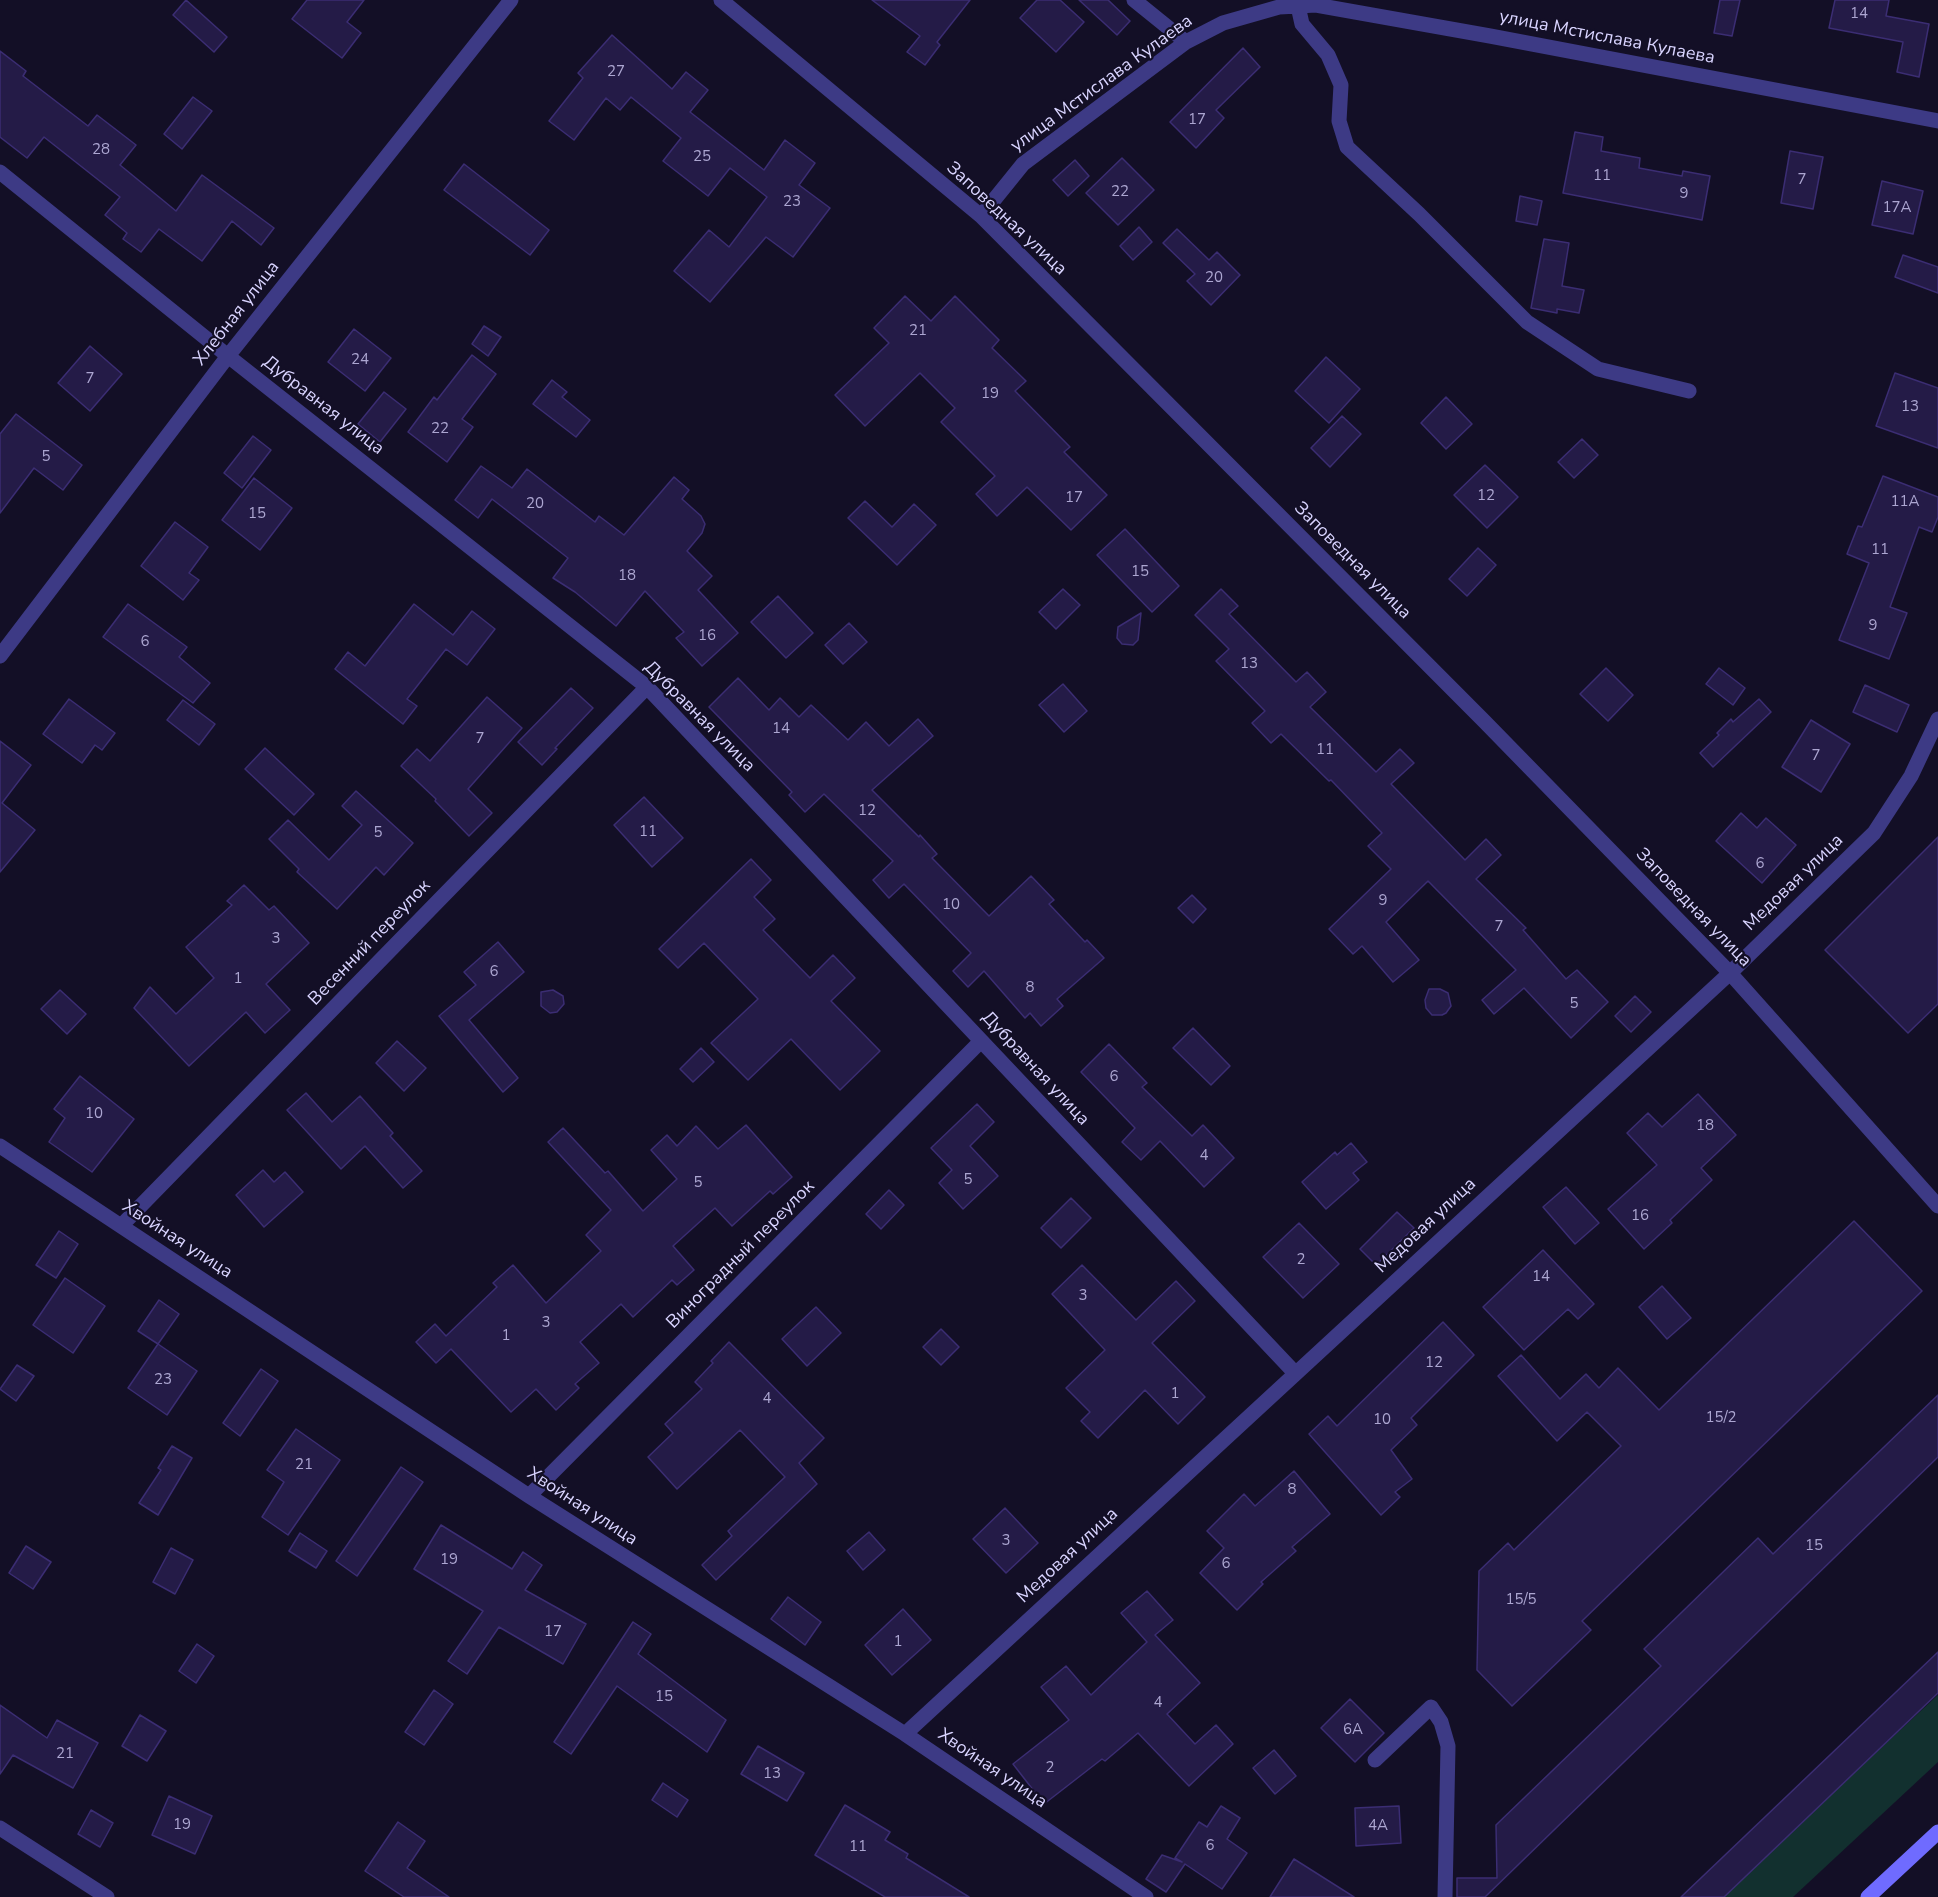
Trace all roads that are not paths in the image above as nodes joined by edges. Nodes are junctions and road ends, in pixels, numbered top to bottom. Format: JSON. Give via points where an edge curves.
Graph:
{"nodes":[{"id":1,"x":511,"y":0,"type":"edge"},
{"id":2,"x":720,"y":0,"type":"edge"},
{"id":3,"x":1134,"y":0,"type":"edge"},
{"id":4,"x":1298,"y":6,"type":"junction"},
{"id":5,"x":1186,"y":42,"type":"junction"},
{"id":6,"x":1938,"y":121,"type":"edge"},
{"id":7,"x":0,"y":172,"type":"edge"},
{"id":8,"x":981,"y":216,"type":"junction"},
{"id":9,"x":228,"y":356,"type":"junction"},
{"id":10,"x":1689,"y":391,"type":"dead end"},
{"id":11,"x":0,"y":656,"type":"edge"},
{"id":12,"x":647,"y":687,"type":"junction"},
{"id":13,"x":1938,"y":719,"type":"edge"},
{"id":14,"x":1730,"y":973,"type":"junction"},
{"id":15,"x":981,"y":1041,"type":"junction"},
{"id":16,"x":0,"y":1146,"type":"edge"},
{"id":17,"x":1938,"y":1206,"type":"edge"},
{"id":18,"x":121,"y":1226,"type":"junction"},
{"id":19,"x":1295,"y":1373,"type":"junction"},
{"id":20,"x":529,"y":1496,"type":"junction"},
{"id":21,"x":904,"y":1734,"type":"junction"},
{"id":22,"x":1375,"y":1760,"type":"dead end"},
{"id":23,"x":0,"y":1828,"type":"edge"},
{"id":24,"x":1938,"y":1832,"type":"edge"},
{"id":25,"x":107,"y":1897,"type":"edge"},
{"id":26,"x":1146,"y":1897,"type":"edge"},
{"id":27,"x":1445,"y":1897,"type":"edge"},
{"id":28,"x":1868,"y":1897,"type":"edge"}],
"edges":[{"from":1,"to":9,"type":"street","name":"Хлебная улица"},
{"from":2,"to":8,"type":"street","name":"Заповедная улица"},
{"from":3,"to":5,"type":"street"},
{"from":4,"to":5,"type":"street","name":"улица Мстислава Кулаева","via":[[1279,7],[1222,23]]},
{"from":4,"to":6,"type":"street","name":"улица Мстислава Кулаева","via":[[1316,5],[1490,36]]},
{"from":4,"to":10,"type":"street","via":[[1302,24],[1328,55],[1341,85],[1339,121],[1347,147],[1527,322],[1598,369]]},
{"from":5,"to":8,"type":"street","name":"улица Мстислава Кулаева","via":[[1023,164]]},
{"from":7,"to":9,"type":"street","name":"Дубравная улица"},
{"from":8,"to":14,"type":"street","name":"Заповедная улица","via":[[1484,720]]},
{"from":9,"to":11,"type":"street","name":"Хлебная улица"},
{"from":9,"to":12,"type":"street","name":"Дубравная улица"},
{"from":12,"to":15,"type":"street","name":"Дубравная улица"},
{"from":12,"to":18,"type":"street","name":"Весенний переулок"},
{"from":13,"to":14,"type":"street","name":"Медовая улица","via":[[1911,776],[1874,832]]},
{"from":14,"to":17,"type":"street","name":"Заповедная улица"},
{"from":14,"to":19,"type":"street","name":"Медовая улица"},
{"from":15,"to":19,"type":"street","name":"Дубравная улица"},
{"from":15,"to":20,"type":"street","name":"Виноградный переулок"},
{"from":16,"to":18,"type":"street","name":"Хвойная улица"},
{"from":18,"to":20,"type":"street","name":"Хвойная улица"},
{"from":19,"to":21,"type":"street","name":"Медовая улица"},
{"from":20,"to":21,"type":"street","name":"Хвойная улица"},
{"from":21,"to":26,"type":"street","name":"Хвойная улица"},
{"from":22,"to":27,"type":"street","via":[[1431,1707],[1441,1722],[1448,1746]]},
{"from":23,"to":25,"type":"street"},
{"from":24,"to":28,"type":"street"}]}
